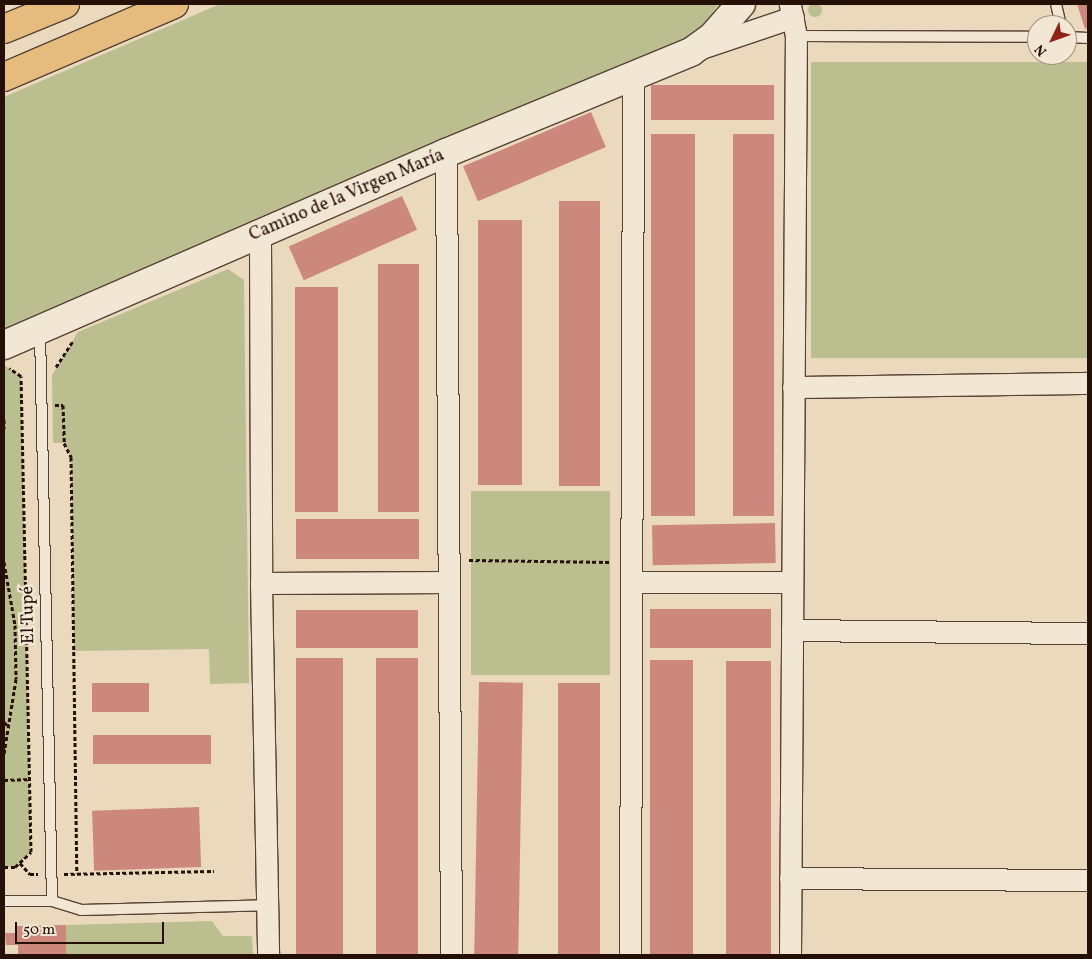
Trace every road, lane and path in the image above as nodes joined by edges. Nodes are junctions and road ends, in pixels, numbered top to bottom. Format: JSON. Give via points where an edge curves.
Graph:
{"nodes":[{"id":1,"x":66,"y":4,"type":"edge"},
{"id":2,"x":174,"y":4,"type":"edge"},
{"id":3,"x":741,"y":4,"type":"edge"},
{"id":4,"x":793,"y":19,"type":"edge"},
{"id":5,"x":4,"y":29,"type":"edge"},
{"id":6,"x":1027,"y":36,"type":"edge"},
{"id":7,"x":691,"y":52,"type":"junction"},
{"id":8,"x":633,"y":75,"type":"junction"},
{"id":9,"x":4,"y":77,"type":"edge"},
{"id":10,"x":446,"y":153,"type":"junction"},
{"id":11,"x":260,"y":234,"type":"junction"},
{"id":12,"x":40,"y":329,"type":"junction"},
{"id":13,"x":78,"y":332,"type":"dead end"},
{"id":14,"x":4,"y":345,"type":"edge"},
{"id":15,"x":4,"y":365,"type":"edge"},
{"id":16,"x":40,"y":376,"type":"junction"},
{"id":17,"x":1088,"y":383,"type":"edge"},
{"id":18,"x":793,"y":387,"type":"junction"},
{"id":19,"x":52,"y":405,"type":"dead end"},
{"id":20,"x":4,"y":420,"type":"edge"},
{"id":21,"x":4,"y":429,"type":"edge"},
{"id":22,"x":4,"y":562,"type":"edge"},
{"id":23,"x":449,"y":582,"type":"junction"},
{"id":24,"x":630,"y":582,"type":"junction"},
{"id":25,"x":792,"y":582,"type":"junction"},
{"id":26,"x":261,"y":583,"type":"junction"},
{"id":27,"x":792,"y":630,"type":"junction"},
{"id":28,"x":1088,"y":633,"type":"edge"},
{"id":29,"x":4,"y":722,"type":"edge"},
{"id":30,"x":10,"y":728,"type":"junction"},
{"id":31,"x":4,"y":754,"type":"edge"},
{"id":32,"x":30,"y":779,"type":"junction"},
{"id":33,"x":4,"y":780,"type":"edge"},
{"id":34,"x":20,"y":863,"type":"junction"},
{"id":35,"x":4,"y":868,"type":"edge"},
{"id":36,"x":214,"y":871,"type":"dead end"},
{"id":37,"x":77,"y":873,"type":"junction"},
{"id":38,"x":51,"y":874,"type":"junction"},
{"id":39,"x":790,"y":878,"type":"junction"},
{"id":40,"x":1088,"y":880,"type":"edge"},
{"id":41,"x":52,"y":900,"type":"junction"},
{"id":42,"x":4,"y":901,"type":"edge"},
{"id":43,"x":267,"y":905,"type":"junction"},
{"id":44,"x":268,"y":955,"type":"edge"},
{"id":45,"x":451,"y":955,"type":"edge"},
{"id":46,"x":630,"y":955,"type":"edge"},
{"id":47,"x":790,"y":955,"type":"edge"}],
"edges":[{"from":1,"to":5,"type":"highway"},
{"from":2,"to":9,"type":"highway"},
{"from":3,"to":7,"type":"street","name":"Camino de la Virgen María","via":[[712,37]]},
{"from":4,"to":6,"type":"lane"},
{"from":4,"to":7,"type":"street","name":"Camino de la Virgen María"},
{"from":4,"to":18,"type":"street"},
{"from":7,"to":8,"type":"street","name":"Camino de la Virgen María"},
{"from":8,"to":10,"type":"street","name":"Camino de la Virgen María"},
{"from":8,"to":24,"type":"street"},
{"from":10,"to":11,"type":"street","name":"Camino de la Virgen María"},
{"from":10,"to":23,"type":"street"},
{"from":11,"to":12,"type":"street","name":"Camino de la Virgen María"},
{"from":11,"to":26,"type":"street"},
{"from":12,"to":14,"type":"street","name":"Camino de la Virgen María"},
{"from":12,"to":16,"type":"lane","name":"El Tupé"},
{"from":13,"to":16,"type":"path","via":[[52,375]]},
{"from":15,"to":32,"type":"path","via":[[21,376]]},
{"from":16,"to":38,"type":"lane","name":"El Tupé"},
{"from":17,"to":18,"type":"street"},
{"from":18,"to":25,"type":"street"},
{"from":19,"to":37,"type":"path","via":[[63,405],[64,443],[71,458]]},
{"from":20,"to":21,"type":"path"},
{"from":22,"to":30,"type":"path","via":[[15,625],[16,679]]},
{"from":23,"to":24,"type":"path","via":[[471,558],[609,560]]},
{"from":23,"to":26,"type":"street"},
{"from":23,"to":45,"type":"street"},
{"from":24,"to":25,"type":"street"},
{"from":24,"to":46,"type":"street"},
{"from":25,"to":27,"type":"street"},
{"from":26,"to":43,"type":"street"},
{"from":27,"to":28,"type":"street"},
{"from":27,"to":39,"type":"street"},
{"from":29,"to":30,"type":"path"},
{"from":30,"to":31,"type":"path"},
{"from":32,"to":33,"type":"path"},
{"from":32,"to":34,"type":"path","via":[[31,852]]},
{"from":34,"to":35,"type":"path"},
{"from":34,"to":38,"type":"path","via":[[30,874]]},
{"from":36,"to":37,"type":"path"},
{"from":37,"to":38,"type":"path"},
{"from":38,"to":41,"type":"lane","name":"El Tupé"},
{"from":39,"to":40,"type":"street"},
{"from":39,"to":47,"type":"street"},
{"from":41,"to":42,"type":"lane"},
{"from":41,"to":43,"type":"lane","via":[[81,910]]},
{"from":43,"to":44,"type":"street"}]}
